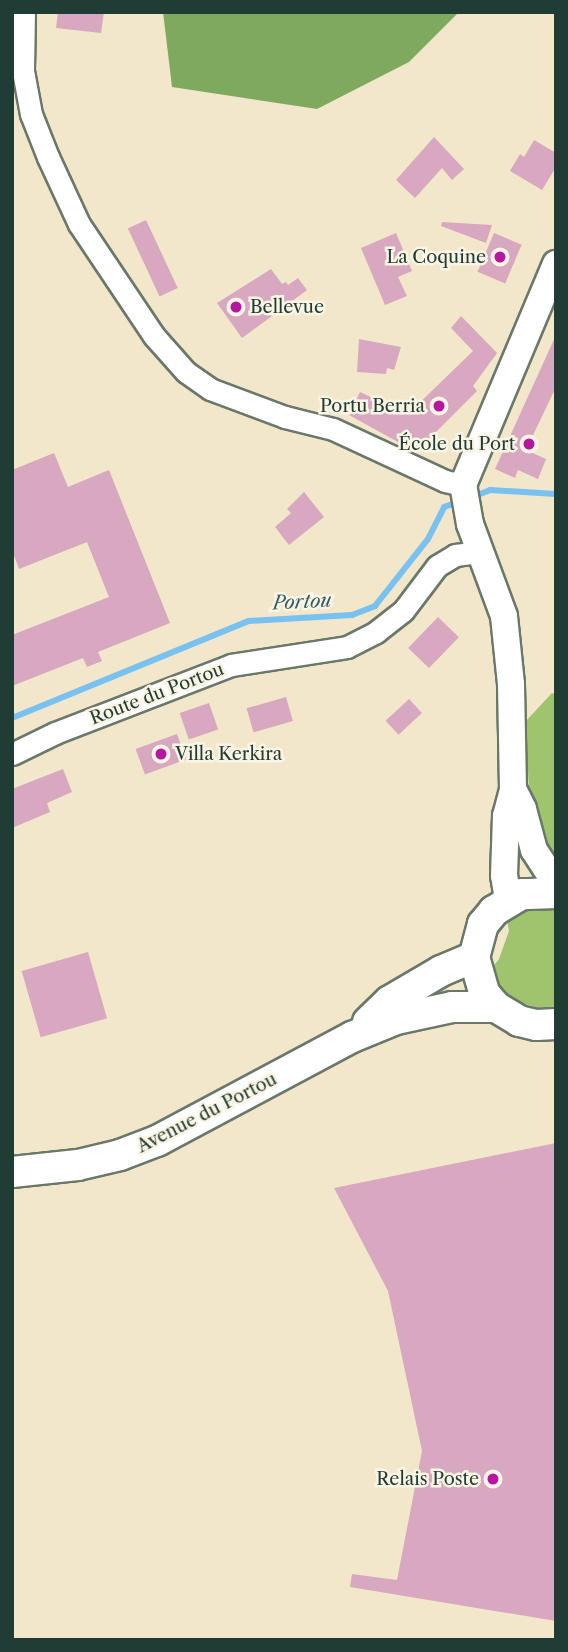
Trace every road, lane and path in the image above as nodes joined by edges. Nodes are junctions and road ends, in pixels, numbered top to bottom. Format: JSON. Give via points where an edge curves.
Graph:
{"nodes":[{"id":1,"x":24,"y":12,"type":"edge"},
{"id":2,"x":556,"y":264,"type":"edge"},
{"id":3,"x":551,"y":292,"type":"edge"},
{"id":4,"x":463,"y":485,"type":"junction"},
{"id":5,"x":481,"y":552,"type":"junction"},
{"id":6,"x":12,"y":754,"type":"edge"},
{"id":7,"x":513,"y":789,"type":"junction"},
{"id":8,"x":554,"y":892,"type":"edge"},
{"id":9,"x":508,"y":900,"type":"junction"},
{"id":10,"x":474,"y":957,"type":"junction"},
{"id":11,"x":496,"y":1007,"type":"junction"},
{"id":12,"x":556,"y":1024,"type":"edge"},
{"id":13,"x":352,"y":1037,"type":"junction"},
{"id":14,"x":12,"y":1172,"type":"edge"}],
"edges":[{"from":1,"to":4,"type":"street","via":[[23,71],[31,114],[48,156],[79,224],[154,336],[186,372],[210,389],[333,429]]},
{"from":2,"to":3,"type":"street"},
{"from":3,"to":4,"type":"street"},
{"from":4,"to":5,"type":"street","via":[[467,514]]},
{"from":5,"to":6,"type":"street","name":"Route du Portou","via":[[456,555],[437,566],[403,611],[347,647],[231,665]]},
{"from":5,"to":7,"type":"street","via":[[504,616]]},
{"from":7,"to":8,"type":"street"},
{"from":7,"to":9,"type":"street","via":[[506,816]]},
{"from":8,"to":9,"type":"main road","via":[[522,894]]},
{"from":9,"to":10,"type":"main road","via":[[483,924]]},
{"from":10,"to":11,"type":"main road","via":[[484,993]]},
{"from":10,"to":13,"type":"main road","name":"Avenue du Portou","via":[[390,1001]]},
{"from":11,"to":12,"type":"main road","via":[[519,1021]]},
{"from":11,"to":13,"type":"main road","name":"Avenue du Portou","via":[[466,1005],[422,1011]]},
{"from":13,"to":14,"type":"main road","name":"Avenue du Portou","via":[[157,1141],[78,1165]]}]}
